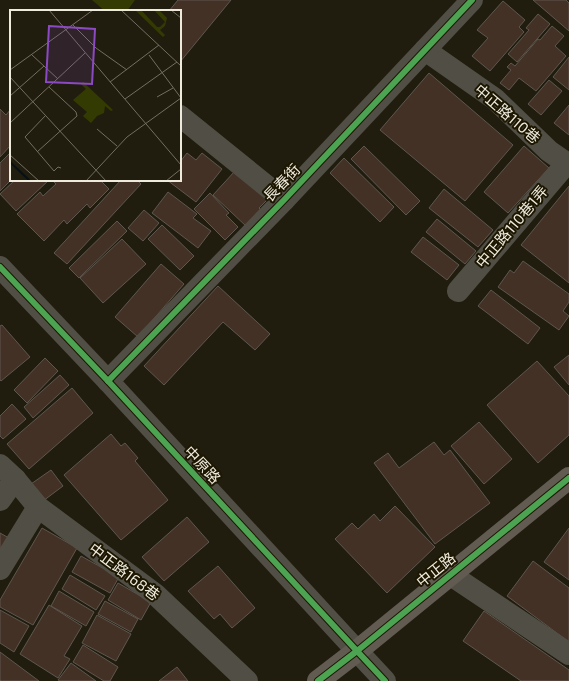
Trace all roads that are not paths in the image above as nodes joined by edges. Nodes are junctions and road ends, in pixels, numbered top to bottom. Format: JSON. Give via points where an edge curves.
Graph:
{"nodes":[{"id":1,"x":472,"y":0,"type":"edge"},
{"id":2,"x":425,"y":50,"type":"junction"},
{"id":3,"x":181,"y":117,"type":"edge"},
{"id":4,"x":568,"y":164,"type":"edge"},
{"id":5,"x":284,"y":200,"type":"junction"},
{"id":6,"x":0,"y":267,"type":"edge"},
{"id":7,"x":458,"y":291,"type":"dead end"},
{"id":8,"x":108,"y":381,"type":"junction"},
{"id":9,"x":8,"y":472,"type":"edge"},
{"id":10,"x":569,"y":478,"type":"edge"},
{"id":11,"x":0,"y":500,"type":"edge"},
{"id":12,"x":38,"y":507,"type":"junction"},
{"id":13,"x":0,"y":569,"type":"edge"},
{"id":14,"x":451,"y":575,"type":"junction"},
{"id":15,"x":357,"y":651,"type":"junction"},
{"id":16,"x":569,"y":654,"type":"edge"},
{"id":17,"x":247,"y":681,"type":"edge"},
{"id":18,"x":318,"y":681,"type":"edge"},
{"id":19,"x":385,"y":681,"type":"edge"}],
"edges":[{"from":1,"to":2,"type":"street","name":"長春街"},
{"from":2,"to":4,"type":"street","name":"中正路110巷","via":[[495,99],[549,152]]},
{"from":2,"to":5,"type":"street","name":"長春街"},
{"from":3,"to":5,"type":"street"},
{"from":4,"to":7,"type":"street","name":"中正路110巷1弄"},
{"from":5,"to":8,"type":"street","name":"長春街"},
{"from":6,"to":8,"type":"street","name":"中原路"},
{"from":8,"to":15,"type":"street","name":"中原路"},
{"from":9,"to":11,"type":"street"},
{"from":9,"to":12,"type":"street","name":"中正路168巷"},
{"from":10,"to":14,"type":"main road","name":"中正路"},
{"from":12,"to":13,"type":"street"},
{"from":12,"to":17,"type":"street","name":"中正路168巷","via":[[155,594]]},
{"from":14,"to":15,"type":"main road","name":"中正路"},
{"from":14,"to":16,"type":"street"},
{"from":15,"to":18,"type":"main road","name":"中正路"},
{"from":15,"to":19,"type":"street","name":"中原路"}]}
